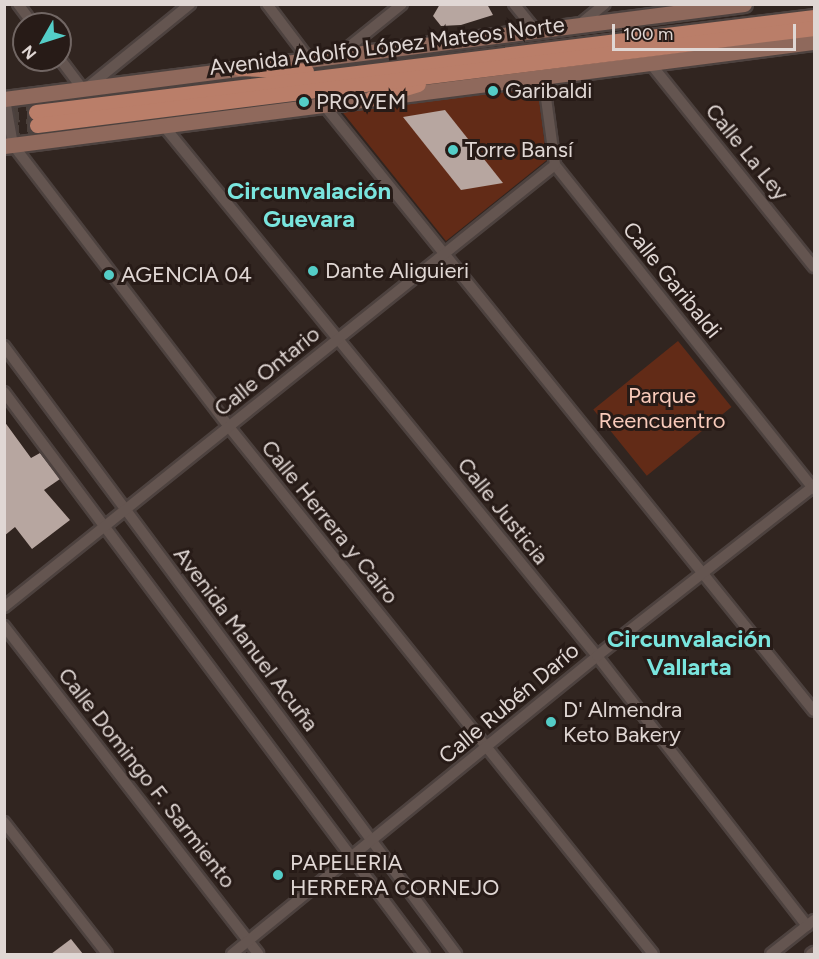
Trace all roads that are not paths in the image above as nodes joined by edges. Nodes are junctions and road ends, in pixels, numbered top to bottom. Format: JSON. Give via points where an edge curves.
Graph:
{"nodes":[{"id":1,"x":190,"y":4,"type":"edge"},
{"id":2,"x":267,"y":4,"type":"edge"},
{"id":3,"x":402,"y":4,"type":"edge"},
{"id":4,"x":514,"y":4,"type":"edge"},
{"id":5,"x":605,"y":4,"type":"edge"},
{"id":6,"x":744,"y":4,"type":"edge"},
{"id":7,"x":814,"y":17,"type":"edge"},
{"id":8,"x":579,"y":25,"type":"junction"},
{"id":9,"x":814,"y":28,"type":"edge"},
{"id":10,"x":535,"y":30,"type":"junction"},
{"id":11,"x":812,"y":46,"type":"edge"},
{"id":12,"x":338,"y":56,"type":"junction"},
{"id":13,"x":308,"y":58,"type":"junction"},
{"id":14,"x":650,"y":63,"type":"junction"},
{"id":15,"x":239,"y":68,"type":"junction"},
{"id":16,"x":71,"y":72,"type":"edge"},
{"id":17,"x":348,"y":72,"type":"junction"},
{"id":18,"x":458,"y":72,"type":"junction"},
{"id":19,"x":543,"y":76,"type":"junction"},
{"id":20,"x":85,"y":87,"type":"junction"},
{"id":21,"x":372,"y":98,"type":"junction"},
{"id":22,"x":5,"y":99,"type":"edge"},
{"id":23,"x":324,"y":105,"type":"junction"},
{"id":24,"x":163,"y":125,"type":"junction"},
{"id":25,"x":9,"y":146,"type":"edge"},
{"id":26,"x":555,"y":165,"type":"junction"},
{"id":27,"x":445,"y":253,"type":"junction"},
{"id":28,"x":814,"y":267,"type":"edge"},
{"id":29,"x":338,"y":339,"type":"junction"},
{"id":30,"x":4,"y":346,"type":"edge"},
{"id":31,"x":4,"y":392,"type":"edge"},
{"id":32,"x":14,"y":405,"type":"junction"},
{"id":33,"x":4,"y":412,"type":"edge"},
{"id":34,"x":229,"y":427,"type":"junction"},
{"id":35,"x":814,"y":488,"type":"edge"},
{"id":36,"x":126,"y":509,"type":"junction"},
{"id":37,"x":105,"y":526,"type":"junction"},
{"id":38,"x":705,"y":572,"type":"junction"},
{"id":39,"x":4,"y":607,"type":"edge"},
{"id":40,"x":4,"y":626,"type":"edge"},
{"id":41,"x":597,"y":656,"type":"junction"},
{"id":42,"x":814,"y":711,"type":"edge"},
{"id":43,"x":486,"y":747,"type":"junction"},
{"id":44,"x":4,"y":822,"type":"edge"},
{"id":45,"x":372,"y":842,"type":"junction"},
{"id":46,"x":351,"y":858,"type":"junction"},
{"id":47,"x":811,"y":923,"type":"edge"},
{"id":48,"x":248,"y":942,"type":"junction"},
{"id":49,"x":107,"y":954,"type":"edge"},
{"id":50,"x":232,"y":954,"type":"edge"},
{"id":51,"x":258,"y":954,"type":"edge"},
{"id":52,"x":424,"y":954,"type":"edge"},
{"id":53,"x":456,"y":954,"type":"edge"},
{"id":54,"x":653,"y":954,"type":"edge"},
{"id":55,"x":771,"y":954,"type":"edge"}],
"edges":[{"from":1,"to":20,"type":"street"},
{"from":2,"to":13,"type":"street"},
{"from":3,"to":12,"type":"street"},
{"from":4,"to":10,"type":"street"},
{"from":5,"to":8,"type":"street"},
{"from":6,"to":8,"type":"main road","name":"Avenida Adolfo López Mateos Norte"},
{"from":7,"to":17,"type":"main road","name":"Avenida Adolfo López Mateos Norte"},
{"from":8,"to":10,"type":"main road","name":"Avenida Adolfo López Mateos Norte"},
{"from":9,"to":18,"type":"main road","name":"Avenida Adolfo López Mateos Norte"},
{"from":10,"to":12,"type":"main road","name":"Avenida Adolfo López Mateos Norte"},
{"from":11,"to":14,"type":"main road"},
{"from":12,"to":13,"type":"main road","name":"Avenida Adolfo López Mateos Norte"},
{"from":13,"to":15,"type":"main road","name":"Avenida Adolfo López Mateos Norte"},
{"from":14,"to":19,"type":"main road"},
{"from":14,"to":28,"type":"street","name":"Calle La Ley"},
{"from":15,"to":17,"type":"main road"},
{"from":15,"to":20,"type":"main road","name":"Avenida Adolfo López Mateos Norte"},
{"from":16,"to":20,"type":"street"},
{"from":17,"to":18,"type":"main road","name":"Avenida Adolfo López Mateos Norte","via":[[36,119]]},
{"from":18,"to":21,"type":"main road"},
{"from":19,"to":21,"type":"main road"},
{"from":19,"to":26,"type":"street"},
{"from":20,"to":22,"type":"main road","name":"Avenida Adolfo López Mateos Norte"},
{"from":21,"to":23,"type":"main road"},
{"from":22,"to":25,"type":"street","name":"Calle Herrera y Cairo"},
{"from":23,"to":24,"type":"main road"},
{"from":23,"to":27,"type":"street"},
{"from":24,"to":25,"type":"main road"},
{"from":24,"to":29,"type":"street","name":"Calle Justicia"},
{"from":25,"to":34,"type":"street","name":"Calle Herrera y Cairo"},
{"from":26,"to":27,"type":"street","name":"Calle Ontario"},
{"from":26,"to":35,"type":"street","name":"Calle Garibaldi"},
{"from":27,"to":29,"type":"street","name":"Calle Ontario"},
{"from":27,"to":38,"type":"street"},
{"from":29,"to":34,"type":"street","name":"Calle Ontario"},
{"from":29,"to":41,"type":"street","name":"Calle Justicia"},
{"from":30,"to":36,"type":"street","name":"Avenida Manuel Acuña"},
{"from":31,"to":32,"type":"street","name":"Avenida Manuel Acuña"},
{"from":32,"to":33,"type":"street"},
{"from":32,"to":37,"type":"street","name":"Avenida Manuel Acuña"},
{"from":34,"to":36,"type":"street","name":"Calle Ontario"},
{"from":34,"to":43,"type":"street","name":"Calle Herrera y Cairo"},
{"from":35,"to":38,"type":"street","name":"Calle Rubén Darío"},
{"from":36,"to":37,"type":"street","name":"Calle Ontario"},
{"from":36,"to":45,"type":"street","name":"Avenida Manuel Acuña"},
{"from":37,"to":39,"type":"street","name":"Calle Ontario"},
{"from":37,"to":46,"type":"street","name":"Avenida Manuel Acuña"},
{"from":38,"to":41,"type":"street","name":"Calle Rubén Darío"},
{"from":38,"to":42,"type":"street"},
{"from":40,"to":48,"type":"street","name":"Calle Domingo F. Sarmiento"},
{"from":41,"to":43,"type":"street","name":"Calle Rubén Darío"},
{"from":41,"to":47,"type":"street","name":"Calle Justicia"},
{"from":43,"to":45,"type":"street","name":"Calle Rubén Darío"},
{"from":43,"to":54,"type":"street","name":"Calle Herrera y Cairo"},
{"from":44,"to":49,"type":"street"},
{"from":45,"to":46,"type":"street","name":"Calle Rubén Darío"},
{"from":45,"to":53,"type":"street","name":"Avenida Manuel Acuña"},
{"from":46,"to":48,"type":"street","name":"Calle Rubén Darío"},
{"from":46,"to":52,"type":"street","name":"Avenida Manuel Acuña"},
{"from":47,"to":55,"type":"street"},
{"from":48,"to":50,"type":"street","name":"Calle Rubén Darío"},
{"from":48,"to":51,"type":"street","name":"Calle Domingo F. Sarmiento"}]}
